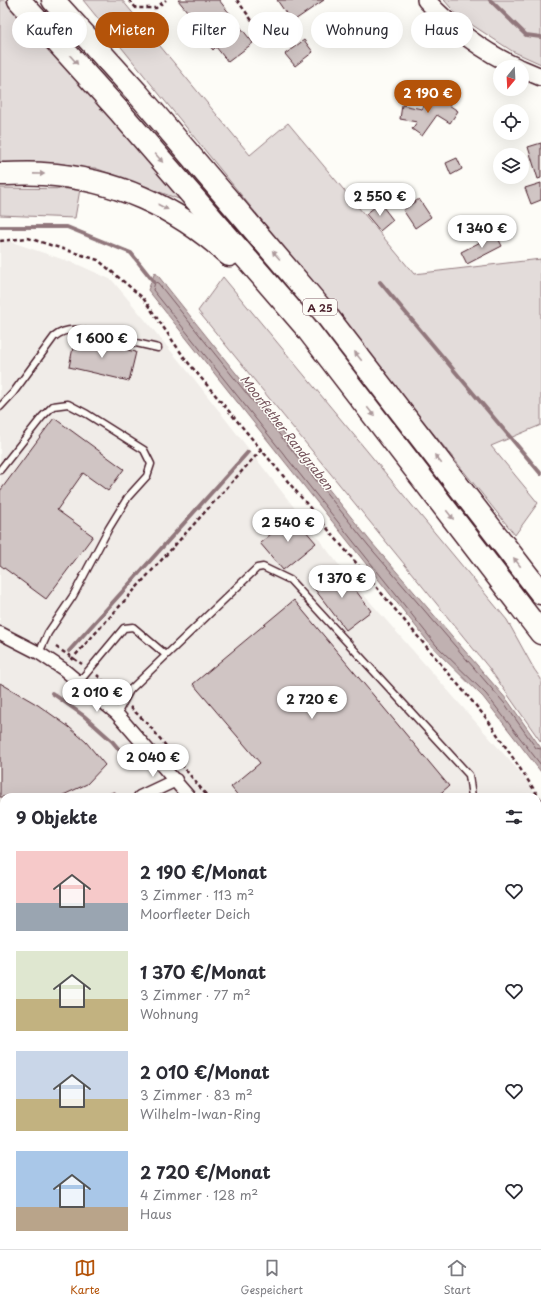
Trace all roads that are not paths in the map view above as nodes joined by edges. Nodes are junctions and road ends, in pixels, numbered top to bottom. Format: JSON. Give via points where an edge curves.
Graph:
{"nodes":[{"id":1,"x":19,"y":0,"type":"edge"},
{"id":2,"x":53,"y":0,"type":"edge"},
{"id":3,"x":426,"y":0,"type":"edge"},
{"id":4,"x":501,"y":60,"type":"edge"},
{"id":5,"x":529,"y":72,"type":"edge"},
{"id":6,"x":541,"y":77,"type":"edge"},
{"id":7,"x":0,"y":174,"type":"edge"},
{"id":8,"x":304,"y":325,"type":"junction"},
{"id":9,"x":158,"y":348,"type":"dead end"},
{"id":10,"x":0,"y":407,"type":"edge"},
{"id":11,"x":0,"y":470,"type":"edge"},
{"id":12,"x":541,"y":593,"type":"edge"},
{"id":13,"x":0,"y":633,"type":"edge"},
{"id":14,"x":541,"y":633,"type":"edge"},
{"id":15,"x":39,"y":653,"type":"junction"},
{"id":16,"x":166,"y":655,"type":"junction"},
{"id":17,"x":79,"y":682,"type":"junction"},
{"id":18,"x":117,"y":714,"type":"junction"},
{"id":19,"x":176,"y":780,"type":"junction"},
{"id":20,"x":148,"y":793,"type":"edge"},
{"id":21,"x":186,"y":793,"type":"edge"},
{"id":22,"x":471,"y":793,"type":"edge"}],
"edges":[{"from":1,"to":8,"type":"highway","number":"A 25","one_way":true,"via":[[98,87]]},
{"from":12,"to":2,"type":"highway","number":"A 25","one_way":true,"via":[[324,312],[138,94]]},
{"from":3,"to":4,"type":"street","via":[[468,38]]},
{"from":5,"to":6,"type":"street"},
{"from":7,"to":8,"type":"highway","one_way":true,"via":[[42,173],[93,180],[116,186],[166,208],[211,238]]},
{"from":8,"to":14,"type":"highway","number":"A 25","one_way":true},
{"from":9,"to":10,"type":"lane","via":[[79,330],[61,332],[54,337]]},
{"from":11,"to":15,"type":"lane","via":[[53,406],[68,404],[144,450],[151,464],[147,476],[128,497],[109,528]]},
{"from":13,"to":15,"type":"street"},
{"from":15,"to":17,"type":"street"},
{"from":16,"to":17,"type":"lane","via":[[133,627],[124,628]]},
{"from":16,"to":18,"type":"lane","via":[[130,690]]},
{"from":16,"to":22,"type":"lane","via":[[257,568],[263,567],[290,580],[469,775]]},
{"from":17,"to":18,"type":"street"},
{"from":18,"to":19,"type":"street"},
{"from":19,"to":20,"type":"street"},
{"from":19,"to":21,"type":"street"}]}
